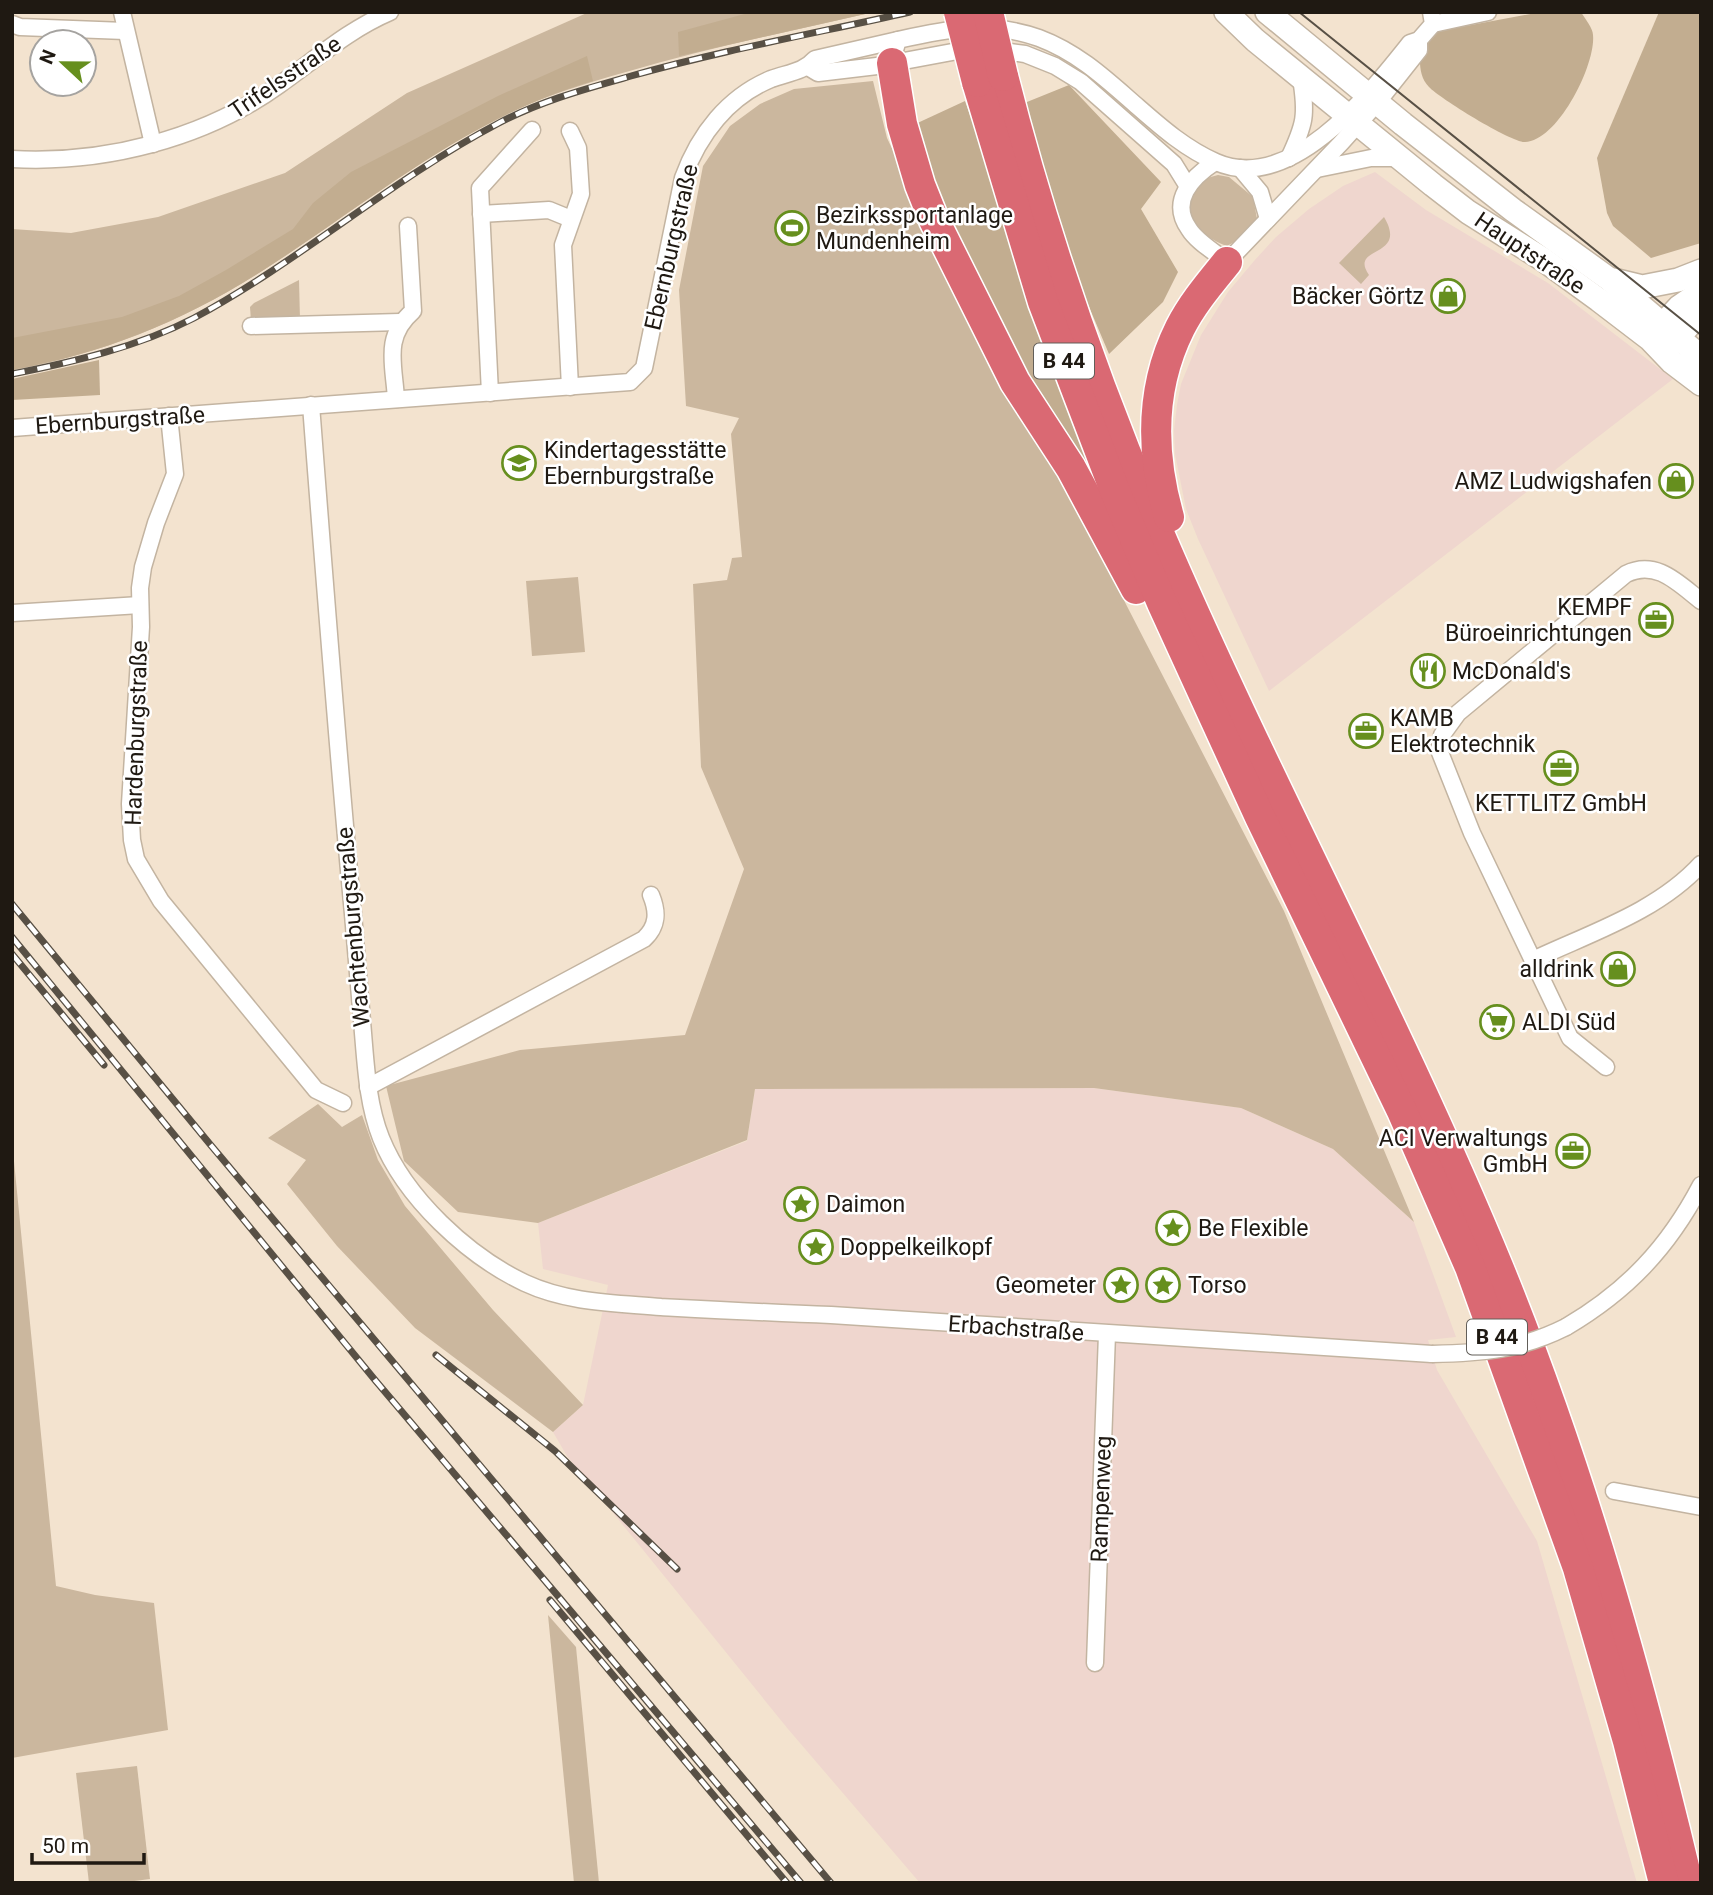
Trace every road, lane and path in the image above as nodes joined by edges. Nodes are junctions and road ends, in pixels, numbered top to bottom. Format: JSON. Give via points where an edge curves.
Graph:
{"nodes":[{"id":1,"x":121,"y":12,"type":"edge"},
{"id":2,"x":390,"y":12,"type":"edge"},
{"id":3,"x":959,"y":12,"type":"edge"},
{"id":4,"x":988,"y":12,"type":"edge"},
{"id":5,"x":1226,"y":12,"type":"edge"},
{"id":6,"x":1267,"y":12,"type":"edge"},
{"id":7,"x":1488,"y":12,"type":"edge"},
{"id":8,"x":1432,"y":18,"type":"edge"},
{"id":9,"x":12,"y":24,"type":"edge"},
{"id":10,"x":125,"y":31,"type":"junction"},
{"id":11,"x":895,"y":52,"type":"junction"},
{"id":12,"x":808,"y":67,"type":"junction"},
{"id":13,"x":1301,"y":78,"type":"junction"},
{"id":14,"x":990,"y":79,"type":"junction"},
{"id":15,"x":1372,"y":99,"type":"junction"},
{"id":16,"x":1352,"y":119,"type":"junction"},
{"id":17,"x":532,"y":130,"type":"dead end"},
{"id":18,"x":570,"y":131,"type":"dead end"},
{"id":19,"x":153,"y":144,"type":"junction"},
{"id":20,"x":1289,"y":158,"type":"junction"},
{"id":21,"x":12,"y":159,"type":"edge"},
{"id":22,"x":1401,"y":159,"type":"junction"},
{"id":23,"x":1215,"y":162,"type":"junction"},
{"id":24,"x":1240,"y":168,"type":"junction"},
{"id":25,"x":1317,"y":169,"type":"junction"},
{"id":26,"x":1187,"y":185,"type":"junction"},
{"id":27,"x":481,"y":214,"type":"junction"},
{"id":28,"x":570,"y":219,"type":"junction"},
{"id":29,"x":1268,"y":219,"type":"junction"},
{"id":30,"x":408,"y":226,"type":"dead end"},
{"id":31,"x":1227,"y":262,"type":"junction"},
{"id":32,"x":1701,"y":271,"type":"edge"},
{"id":33,"x":1609,"y":279,"type":"junction"},
{"id":34,"x":1701,"y":292,"type":"edge"},
{"id":35,"x":1701,"y":316,"type":"edge"},
{"id":36,"x":400,"y":322,"type":"junction"},
{"id":37,"x":251,"y":326,"type":"dead end"},
{"id":38,"x":1663,"y":334,"type":"junction"},
{"id":39,"x":1701,"y":357,"type":"edge"},
{"id":40,"x":1701,"y":384,"type":"edge"},
{"id":41,"x":570,"y":387,"type":"junction"},
{"id":42,"x":490,"y":393,"type":"junction"},
{"id":43,"x":396,"y":399,"type":"junction"},
{"id":44,"x":312,"y":405,"type":"junction"},
{"id":45,"x":169,"y":416,"type":"junction"},
{"id":46,"x":12,"y":428,"type":"edge"},
{"id":47,"x":1701,"y":601,"type":"edge"},
{"id":48,"x":139,"y":605,"type":"junction"},
{"id":49,"x":1192,"y":606,"type":"junction"},
{"id":50,"x":12,"y":613,"type":"edge"},
{"id":51,"x":1175,"y":631,"type":"junction"},
{"id":52,"x":1701,"y":864,"type":"edge"},
{"id":53,"x":651,"y":895,"type":"dead end"},
{"id":54,"x":1533,"y":960,"type":"junction"},
{"id":55,"x":1606,"y":1067,"type":"dead end"},
{"id":56,"x":368,"y":1087,"type":"junction"},
{"id":57,"x":343,"y":1103,"type":"dead end"},
{"id":58,"x":1701,"y":1185,"type":"edge"},
{"id":59,"x":1107,"y":1334,"type":"junction"},
{"id":60,"x":1614,"y":1490,"type":"dead end"},
{"id":61,"x":1701,"y":1507,"type":"edge"},
{"id":62,"x":1095,"y":1663,"type":"dead end"},
{"id":63,"x":1664,"y":1883,"type":"edge"},
{"id":64,"x":1688,"y":1883,"type":"edge"}],
"edges":[{"from":1,"to":10,"type":"street"},
{"from":2,"to":19,"type":"street","name":"Trifelsstraße","via":[[352,32],[243,108]]},
{"from":3,"to":14,"type":"highway","number":"B 44","bridge":true},
{"from":4,"to":14,"type":"highway","number":"B 44","bridge":true},
{"from":5,"to":13,"type":"main road","name":"Hauptstraße"},
{"from":6,"to":15,"type":"main road","name":"Hauptstraße"},
{"from":7,"to":8,"type":"street"},
{"from":8,"to":15,"type":"street"},
{"from":9,"to":10,"type":"street"},
{"from":10,"to":19,"type":"street"},
{"from":11,"to":12,"type":"street","name":"Ebernburgstraße","via":[[815,59]]},
{"from":11,"to":12,"type":"street","name":"Ebernburgstraße","via":[[818,73]]},
{"from":11,"to":23,"type":"street","name":"Ebernburgstraße","via":[[955,28],[1007,30],[1038,38],[1093,67],[1175,139]]},
{"from":11,"to":26,"type":"street","name":"Ebernburgstraße","via":[[976,49],[1043,60],[1081,82],[1174,164]]},
{"from":11,"to":51,"type":"highway","via":[[902,124],[943,240],[1015,382],[1071,468],[1151,617]]},
{"from":12,"to":41,"type":"street","name":"Ebernburgstraße","via":[[744,93],[722,112],[695,149],[683,178],[644,368],[630,382]]},
{"from":13,"to":16,"type":"main road","name":"Hauptstraße"},
{"from":13,"to":20,"type":"street","via":[[1305,116]]},
{"from":14,"to":49,"type":"highway","number":"B 44","via":[[1091,361]]},
{"from":14,"to":51,"type":"highway","number":"B 44","via":[[1013,209],[1065,364]]},
{"from":15,"to":16,"type":"street","name":"Ebernburgstraße"},
{"from":15,"to":33,"type":"main road","name":"Hauptstraße"},
{"from":16,"to":20,"type":"street","name":"Ebernburgstraße"},
{"from":16,"to":22,"type":"main road","name":"Hauptstraße"},
{"from":16,"to":25,"type":"street"},
{"from":17,"to":27,"type":"street","via":[[480,188]]},
{"from":18,"to":28,"type":"street","via":[[578,148],[581,194]]},
{"from":19,"to":21,"type":"street","name":"Trifelsstraße","via":[[75,157]]},
{"from":20,"to":24,"type":"street","name":"Ebernburgstraße"},
{"from":22,"to":25,"type":"street","via":[[1371,158]]},
{"from":22,"to":38,"type":"main road","name":"Hauptstraße","via":[[1468,212]]},
{"from":23,"to":24,"type":"street","name":"Ebernburgstraße"},
{"from":23,"to":26,"type":"street"},
{"from":24,"to":29,"type":"street","via":[[1260,192]]},
{"from":25,"to":29,"type":"street"},
{"from":26,"to":31,"type":"street","via":[[1181,211],[1189,230]]},
{"from":27,"to":28,"type":"street","via":[[549,210]]},
{"from":27,"to":42,"type":"street"},
{"from":28,"to":41,"type":"street","via":[[563,245]]},
{"from":29,"to":31,"type":"street"},
{"from":30,"to":36,"type":"street","via":[[413,312]]},
{"from":31,"to":49,"type":"highway","via":[[1179,329],[1155,416],[1157,465]]},
{"from":32,"to":33,"type":"main road","via":[[1642,287]]},
{"from":33,"to":38,"type":"main road","name":"Hauptstraße"},
{"from":34,"to":38,"type":"main road","via":[[1679,307]]},
{"from":35,"to":38,"type":"main road"},
{"from":36,"to":37,"type":"street"},
{"from":36,"to":43,"type":"street","via":[[392,339]]},
{"from":38,"to":39,"type":"main road","name":"Hauptstraße"},
{"from":38,"to":40,"type":"main road","name":"Hauptstraße","via":[[1672,362]]},
{"from":41,"to":42,"type":"street","name":"Ebernburgstraße"},
{"from":42,"to":43,"type":"street","name":"Ebernburgstraße"},
{"from":43,"to":44,"type":"street","name":"Ebernburgstraße"},
{"from":44,"to":45,"type":"street","name":"Ebernburgstraße"},
{"from":44,"to":56,"type":"street","name":"Wachtenburgstraße"},
{"from":45,"to":46,"type":"street","name":"Ebernburgstraße"},
{"from":45,"to":48,"type":"street","name":"Hardenburgstraße","via":[[175,474],[143,567]]},
{"from":47,"to":54,"type":"street","via":[[1655,569],[1639,568],[1626,574],[1458,713],[1442,735],[1441,759]]},
{"from":48,"to":50,"type":"street"},
{"from":48,"to":57,"type":"street","name":"Hardenburgstraße","via":[[130,804],[136,859],[161,901],[316,1090]]},
{"from":49,"to":64,"type":"highway","number":"B 44","via":[[1501,1273],[1601,1558]]},
{"from":51,"to":63,"type":"highway","number":"B 44","via":[[1397,1100],[1470,1267],[1578,1568]]},
{"from":52,"to":54,"type":"street","via":[[1658,901]]},
{"from":53,"to":56,"type":"street","via":[[656,920],[644,939]]},
{"from":54,"to":55,"type":"street","via":[[1570,1038]]},
{"from":56,"to":59,"type":"street","name":"Erbachstraße","via":[[382,1141],[419,1197],[485,1260],[542,1290],[600,1303]]},
{"from":58,"to":59,"type":"street","name":"Erbachstraße","bridge":true,"via":[[1680,1222],[1622,1289],[1566,1327],[1515,1348],[1433,1354]]},
{"from":59,"to":62,"type":"street","name":"Rampenweg"},
{"from":60,"to":61,"type":"street"}]}
